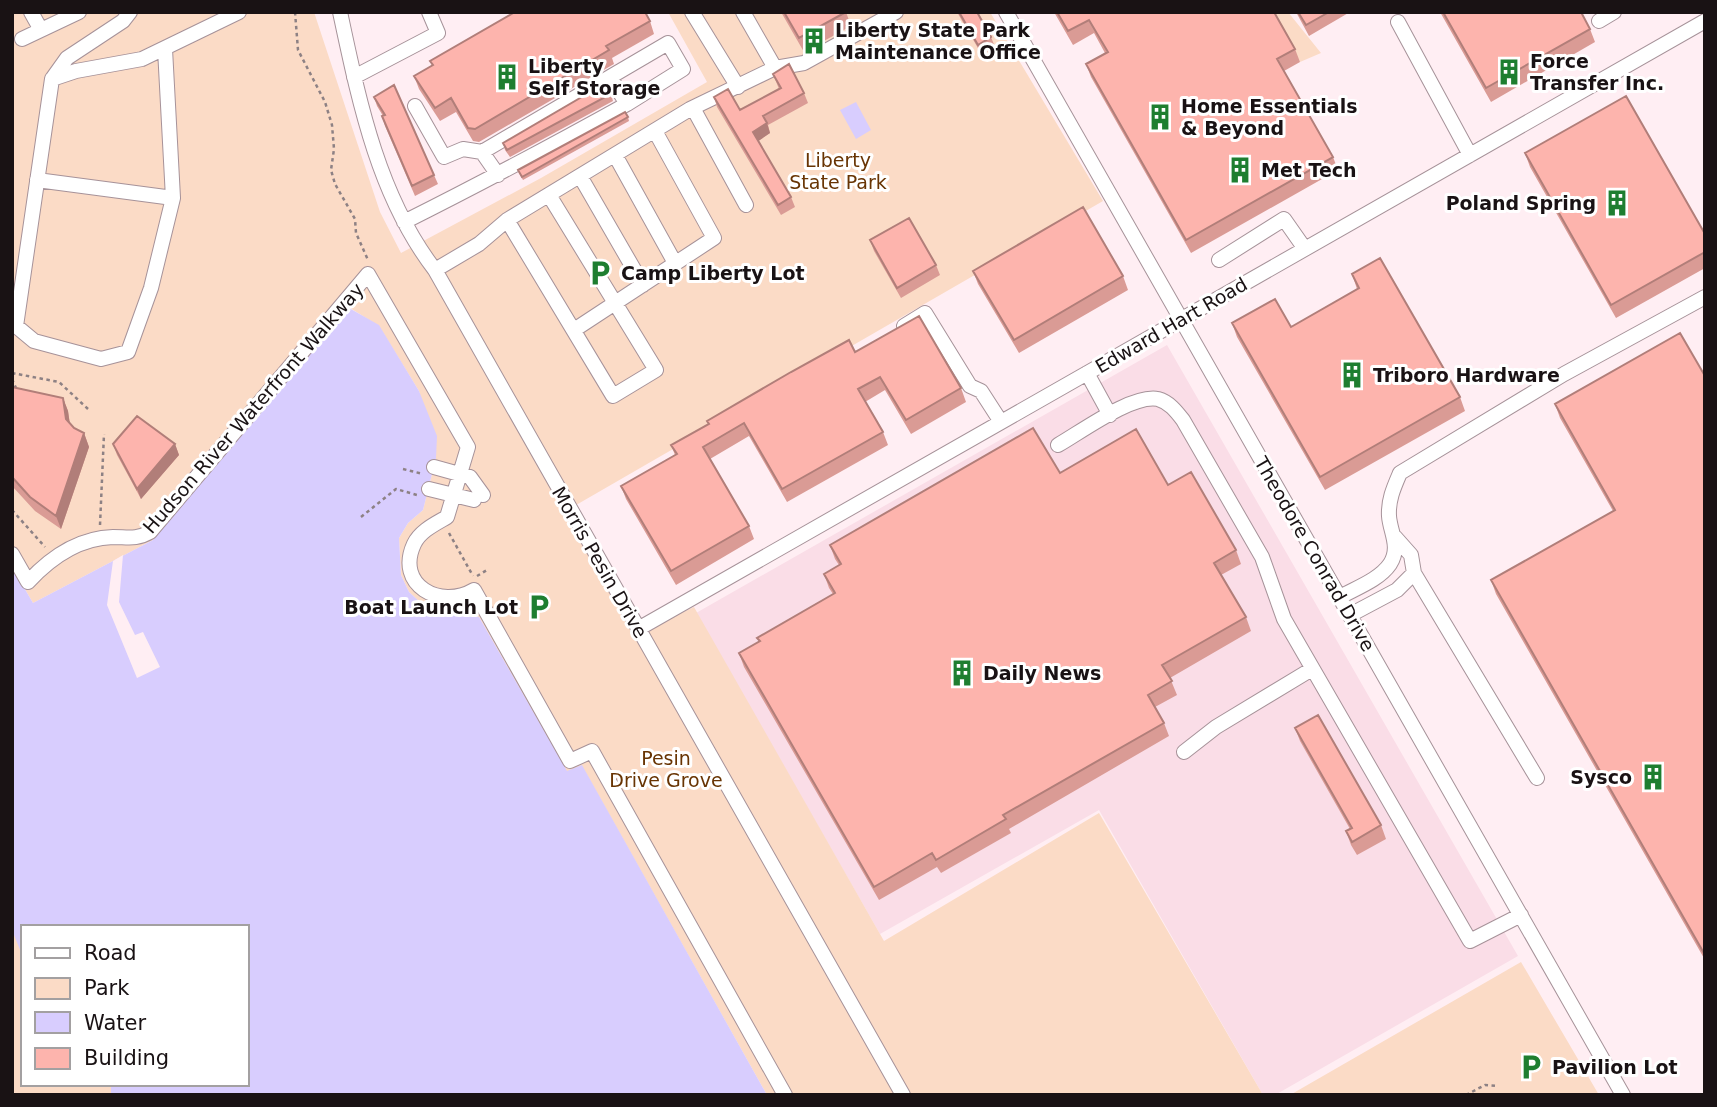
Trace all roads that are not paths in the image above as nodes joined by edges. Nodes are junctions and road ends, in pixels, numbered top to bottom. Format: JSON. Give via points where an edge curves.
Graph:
{"nodes":[{"id":1,"x":31,"y":12,"type":"edge"},
{"id":2,"x":79,"y":12,"type":"edge"},
{"id":3,"x":130,"y":12,"type":"edge"},
{"id":4,"x":239,"y":12,"type":"edge"},
{"id":5,"x":340,"y":12,"type":"edge"},
{"id":6,"x":429,"y":12,"type":"edge"},
{"id":7,"x":692,"y":12,"type":"edge"},
{"id":8,"x":743,"y":12,"type":"edge"},
{"id":9,"x":896,"y":12,"type":"edge"},
{"id":10,"x":1006,"y":12,"type":"edge"},
{"id":11,"x":1614,"y":12,"type":"edge"},
{"id":12,"x":1599,"y":21,"type":"dead end"},
{"id":13,"x":1705,"y":21,"type":"edge"},
{"id":14,"x":1398,"y":22,"type":"dead end"},
{"id":15,"x":41,"y":30,"type":"junction"},
{"id":16,"x":22,"y":39,"type":"dead end"},
{"id":17,"x":165,"y":49,"type":"junction"},
{"id":18,"x":775,"y":68,"type":"junction"},
{"id":19,"x":354,"y":77,"type":"junction"},
{"id":20,"x":610,"y":77,"type":"junction"},
{"id":21,"x":52,"y":79,"type":"junction"},
{"id":22,"x":738,"y":87,"type":"junction"},
{"id":23,"x":627,"y":104,"type":"junction"},
{"id":24,"x":415,"y":106,"type":"dead end"},
{"id":25,"x":693,"y":108,"type":"junction"},
{"id":26,"x":655,"y":131,"type":"junction"},
{"id":27,"x":482,"y":152,"type":"junction"},
{"id":28,"x":615,"y":155,"type":"junction"},
{"id":29,"x":1470,"y":155,"type":"junction"},
{"id":30,"x":498,"y":175,"type":"junction"},
{"id":31,"x":580,"y":176,"type":"junction"},
{"id":32,"x":37,"y":180,"type":"junction"},
{"id":33,"x":549,"y":195,"type":"junction"},
{"id":34,"x":173,"y":198,"type":"junction"},
{"id":35,"x":746,"y":205,"type":"dead end"},
{"id":36,"x":507,"y":220,"type":"junction"},
{"id":37,"x":404,"y":222,"type":"junction"},
{"id":38,"x":1305,"y":249,"type":"junction"},
{"id":39,"x":1219,"y":260,"type":"dead end"},
{"id":40,"x":675,"y":264,"type":"junction"},
{"id":41,"x":435,"y":270,"type":"junction"},
{"id":42,"x":642,"y":285,"type":"junction"},
{"id":43,"x":1705,"y":297,"type":"edge"},
{"id":44,"x":615,"y":303,"type":"junction"},
{"id":45,"x":1181,"y":319,"type":"junction"},
{"id":46,"x":574,"y":330,"type":"junction"},
{"id":47,"x":895,"y":330,"type":"edge"},
{"id":48,"x":1087,"y":373,"type":"junction"},
{"id":49,"x":1110,"y":415,"type":"junction"},
{"id":50,"x":1001,"y":422,"type":"junction"},
{"id":51,"x":1058,"y":445,"type":"dead end"},
{"id":52,"x":434,"y":467,"type":"dead end"},
{"id":53,"x":460,"y":474,"type":"junction"},
{"id":54,"x":424,"y":492,"type":"road end"},
{"id":55,"x":454,"y":495,"type":"junction"},
{"id":56,"x":1395,"y":537,"type":"junction"},
{"id":57,"x":12,"y":554,"type":"edge"},
{"id":58,"x":1414,"y":573,"type":"junction"},
{"id":59,"x":1340,"y":597,"type":"junction"},
{"id":60,"x":1350,"y":615,"type":"junction"},
{"id":61,"x":638,"y":629,"type":"junction"},
{"id":62,"x":1312,"y":669,"type":"junction"},
{"id":63,"x":1184,"y":752,"type":"dead end"},
{"id":64,"x":1536,"y":778,"type":"dead end"},
{"id":65,"x":1521,"y":915,"type":"junction"},
{"id":66,"x":785,"y":1095,"type":"edge"},
{"id":67,"x":903,"y":1095,"type":"edge"},
{"id":68,"x":1623,"y":1095,"type":"edge"}],
"edges":[{"from":1,"to":15,"type":"street"},
{"from":2,"to":15,"type":"street"},
{"from":3,"to":21,"type":"street","via":[[124,21],[67,58]]},
{"from":4,"to":17,"type":"street"},
{"from":5,"to":19,"type":"street","name":"Morris Pesin Drive"},
{"from":6,"to":19,"type":"street","via":[[438,33]]},
{"from":7,"to":22,"type":"street"},
{"from":8,"to":18,"type":"street"},
{"from":9,"to":18,"type":"street","via":[[804,63]]},
{"from":10,"to":45,"type":"street","name":"Theodore Conrad Drive"},
{"from":11,"to":12,"type":"street"},
{"from":13,"to":29,"type":"street","name":"Edward Hart Road"},
{"from":14,"to":29,"type":"street"},
{"from":15,"to":16,"type":"street"},
{"from":17,"to":21,"type":"street","via":[[142,59]]},
{"from":17,"to":34,"type":"street"},
{"from":18,"to":22,"type":"street"},
{"from":19,"to":37,"type":"street","name":"Morris Pesin Drive","via":[[373,148]]},
{"from":20,"to":23,"type":"street"},
{"from":20,"to":23,"type":"street","via":[[668,43],[684,69]]},
{"from":20,"to":27,"type":"street"},
{"from":21,"to":32,"type":"street"},
{"from":22,"to":25,"type":"street"},
{"from":23,"to":30,"type":"street"},
{"from":24,"to":27,"type":"street","via":[[444,157],[463,149]]},
{"from":25,"to":26,"type":"street"},
{"from":25,"to":35,"type":"street"},
{"from":26,"to":28,"type":"street"},
{"from":26,"to":40,"type":"street","via":[[714,238]]},
{"from":27,"to":30,"type":"street"},
{"from":28,"to":31,"type":"street"},
{"from":28,"to":40,"type":"street"},
{"from":29,"to":38,"type":"street","name":"Edward Hart Road"},
{"from":30,"to":37,"type":"street"},
{"from":31,"to":33,"type":"street"},
{"from":31,"to":42,"type":"street"},
{"from":32,"to":34,"type":"street"},
{"from":32,"to":34,"type":"street","via":[[16,326],[34,341],[101,359],[128,352],[152,288]]},
{"from":33,"to":36,"type":"street"},
{"from":33,"to":44,"type":"street"},
{"from":36,"to":41,"type":"street","via":[[479,244]]},
{"from":36,"to":46,"type":"street"},
{"from":37,"to":41,"type":"street","name":"Morris Pesin Drive"},
{"from":38,"to":39,"type":"street","via":[[1284,219]]},
{"from":38,"to":45,"type":"street","name":"Edward Hart Road"},
{"from":40,"to":42,"type":"street"},
{"from":41,"to":61,"type":"street","name":"Morris Pesin Drive"},
{"from":42,"to":44,"type":"street"},
{"from":43,"to":56,"type":"street","via":[[1413,462],[1399,473],[1390,495],[1389,518]]},
{"from":44,"to":46,"type":"street"},
{"from":44,"to":46,"type":"street","via":[[656,370],[613,396]]},
{"from":45,"to":48,"type":"street","name":"Edward Hart Road"},
{"from":45,"to":59,"type":"street","name":"Theodore Conrad Drive"},
{"from":47,"to":50,"type":"street","via":[[926,313],[970,386],[981,391]]},
{"from":48,"to":49,"type":"street"},
{"from":48,"to":50,"type":"street","name":"Edward Hart Road"},
{"from":49,"to":51,"type":"street"},
{"from":49,"to":62,"type":"street","via":[[1138,400],[1158,399],[1184,420],[1262,557],[1284,619]]},
{"from":50,"to":61,"type":"street","name":"Edward Hart Road"},
{"from":52,"to":53,"type":"street"},
{"from":53,"to":55,"type":"street","name":"Hudson River Waterfront Walkway"},
{"from":53,"to":55,"type":"street","via":[[470,477],[479,497]]},
{"from":53,"to":57,"type":"street","name":"Hudson River Waterfront Walkway","via":[[468,447],[368,274],[150,533],[137,539],[90,539],[56,556],[28,582]]},
{"from":54,"to":55,"type":"street"},
{"from":55,"to":66,"type":"street","name":"Hudson River Waterfront Walkway","via":[[447,517],[426,529],[414,543],[410,561],[417,585],[436,598],[461,597],[474,590],[570,761],[592,751]]},
{"from":56,"to":58,"type":"street","via":[[1410,555]]},
{"from":56,"to":59,"type":"street","via":[[1391,563]]},
{"from":58,"to":60,"type":"street","via":[[1397,590]]},
{"from":58,"to":64,"type":"street"},
{"from":59,"to":60,"type":"street","name":"Theodore Conrad Drive"},
{"from":60,"to":65,"type":"street","name":"Theodore Conrad Drive"},
{"from":61,"to":67,"type":"street","name":"Morris Pesin Drive"},
{"from":62,"to":63,"type":"street","via":[[1216,727]]},
{"from":62,"to":65,"type":"street","via":[[1470,942]]},
{"from":65,"to":68,"type":"street","name":"Theodore Conrad Drive"}]}
